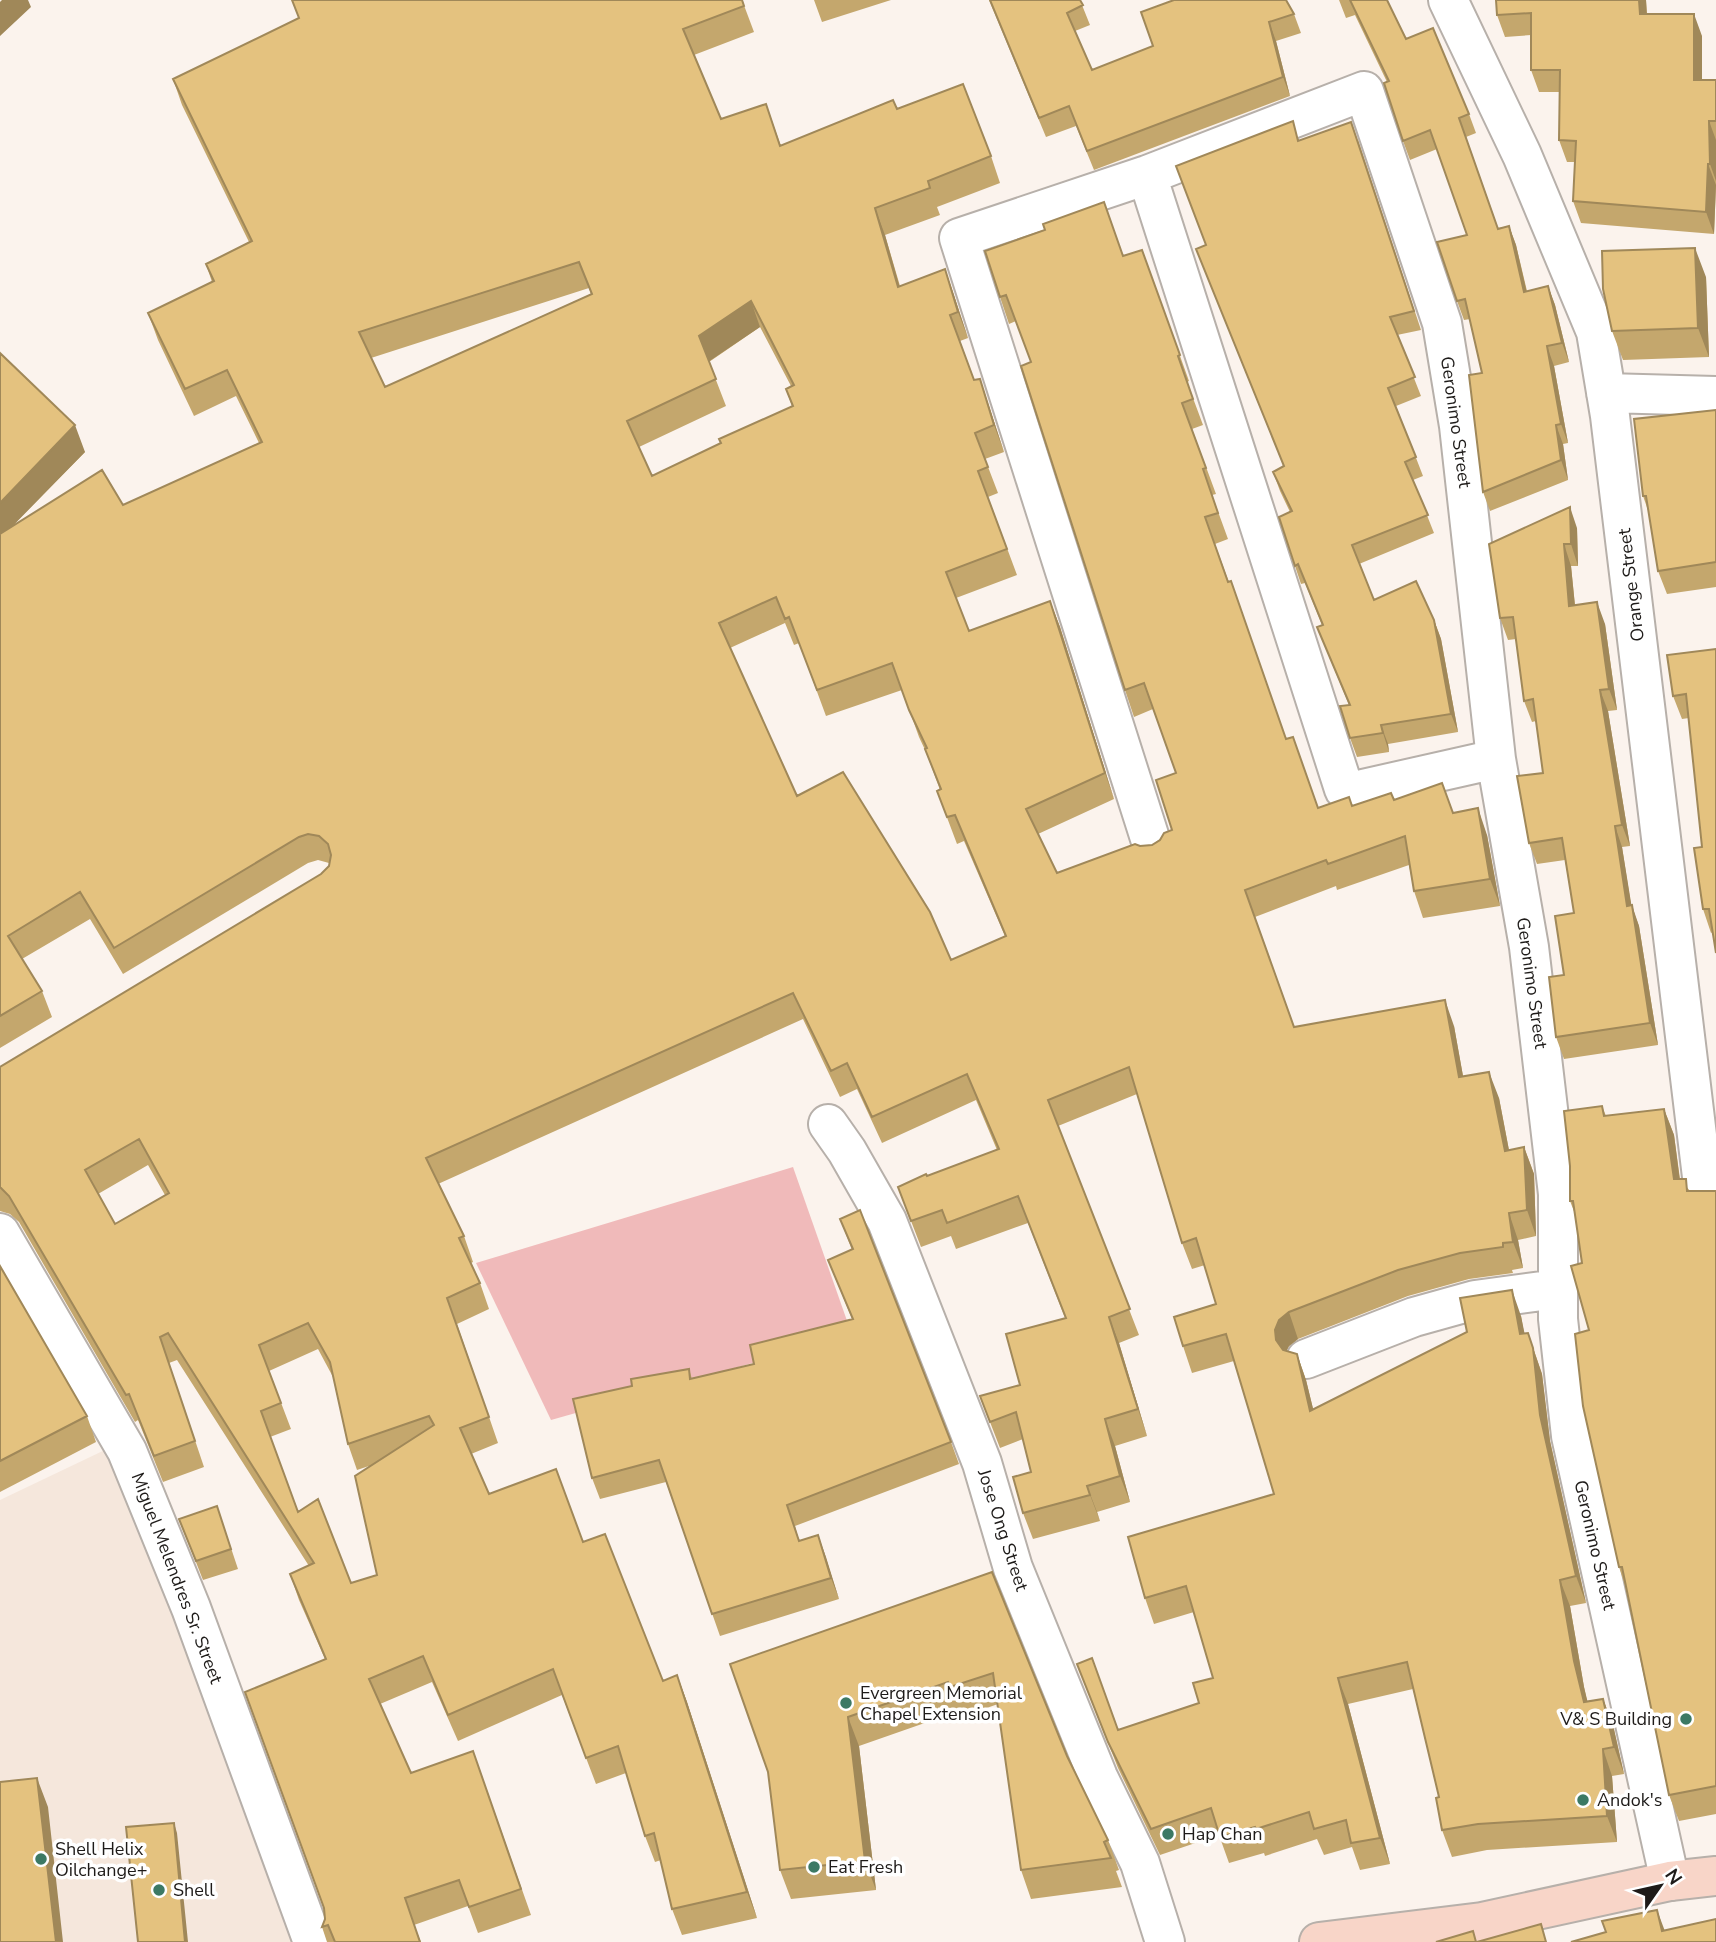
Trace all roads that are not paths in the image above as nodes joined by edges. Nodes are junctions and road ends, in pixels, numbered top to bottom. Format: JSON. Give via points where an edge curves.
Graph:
{"nodes":[{"id":1,"x":1448,"y":0,"type":"edge"},
{"id":2,"x":1147,"y":175,"type":"junction"},
{"id":3,"x":1606,"y":393,"type":"junction"},
{"id":4,"x":1716,"y":396,"type":"edge"},
{"id":5,"x":1496,"y":759,"type":"junction"},
{"id":6,"x":1154,"y":850,"type":"edge"},
{"id":7,"x":828,"y":1124,"type":"dead end"},
{"id":8,"x":1716,"y":1186,"type":"edge"},
{"id":9,"x":0,"y":1233,"type":"edge"},
{"id":10,"x":1557,"y":1289,"type":"junction"},
{"id":11,"x":1306,"y":1359,"type":"dead end"},
{"id":12,"x":1716,"y":1876,"type":"edge"},
{"id":13,"x":1670,"y":1881,"type":"junction"},
{"id":14,"x":313,"y":1942,"type":"edge"},
{"id":15,"x":1165,"y":1942,"type":"edge"},
{"id":16,"x":1319,"y":1942,"type":"edge"}],
"edges":[{"from":1,"to":3,"type":"street","name":"Orange Street","via":[[1522,155],[1596,332]]},
{"from":2,"to":5,"type":"street","via":[[1345,789],[1354,791]]},
{"from":2,"to":5,"type":"street","name":"Geronimo Street","via":[[1364,91],[1442,323]]},
{"from":2,"to":6,"type":"street","via":[[959,238]]},
{"from":3,"to":4,"type":"street"},
{"from":3,"to":8,"type":"street","name":"Orange Street","via":[[1703,1185]]},
{"from":5,"to":10,"type":"street","name":"Geronimo Street","via":[[1529,947],[1558,1194]]},
{"from":7,"to":15,"type":"street","name":"Jose Ong Street","via":[[887,1221],[982,1463],[1013,1568],[1098,1777],[1140,1863]]},
{"from":9,"to":14,"type":"street","name":"Miguel Melendres Sr. Street","via":[[127,1451],[191,1608]]},
{"from":10,"to":11,"type":"street","via":[[1475,1300],[1414,1317]]},
{"from":10,"to":13,"type":"street","name":"Geronimo Street","via":[[1571,1436]]},
{"from":12,"to":13,"type":"main road"},
{"from":13,"to":16,"type":"main road","via":[[1482,1922]]}]}
